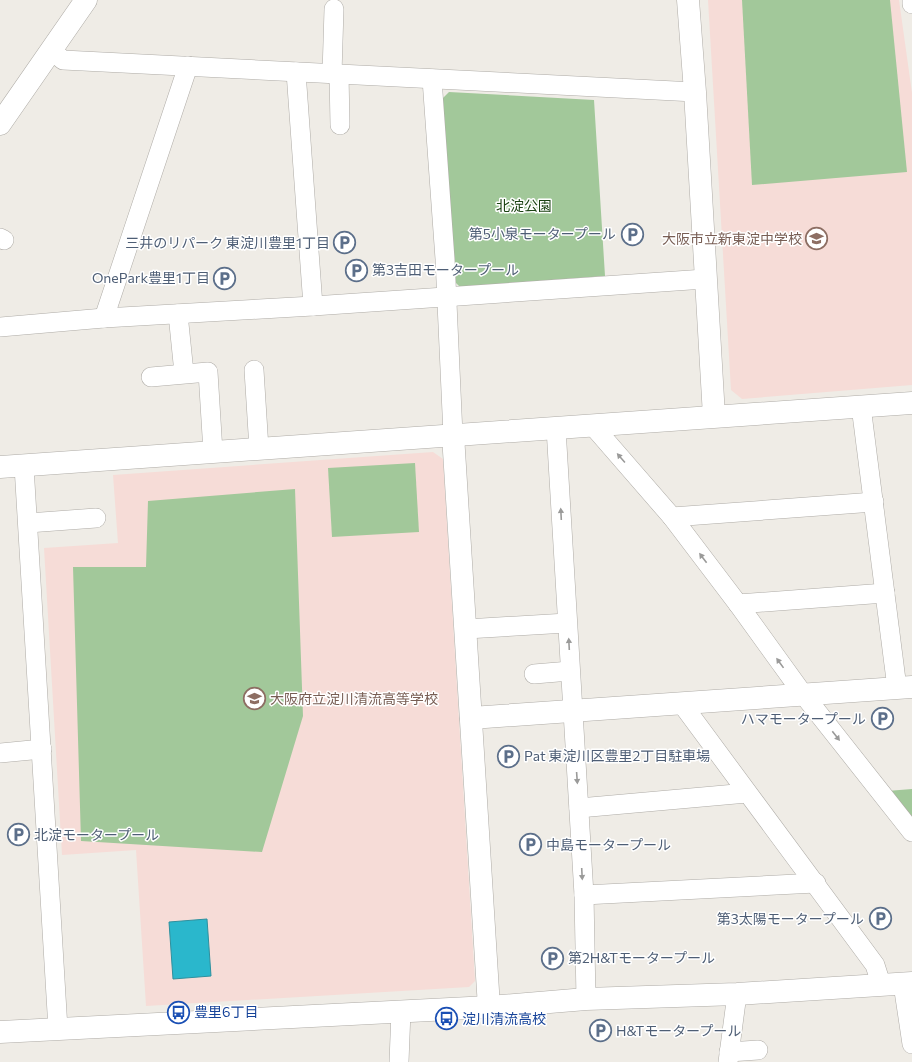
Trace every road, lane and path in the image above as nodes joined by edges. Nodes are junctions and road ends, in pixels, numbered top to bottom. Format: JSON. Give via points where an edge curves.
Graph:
{"nodes":[{"id":1,"x":86,"y":0,"type":"edge"},
{"id":2,"x":688,"y":0,"type":"edge"},
{"id":3,"x":912,"y":0,"type":"edge"},
{"id":4,"x":912,"y":4,"type":"edge"},
{"id":5,"x":334,"y":9,"type":"dead end"},
{"id":6,"x":51,"y":50,"type":"junction"},
{"id":7,"x":188,"y":66,"type":"junction"},
{"id":8,"x":296,"y":72,"type":"junction"},
{"id":9,"x":335,"y":74,"type":"junction"},
{"id":10,"x":432,"y":78,"type":"junction"},
{"id":11,"x":695,"y":92,"type":"junction"},
{"id":12,"x":0,"y":124,"type":"edge"},
{"id":13,"x":340,"y":126,"type":"dead end"},
{"id":14,"x":705,"y":279,"type":"junction"},
{"id":15,"x":447,"y":296,"type":"junction"},
{"id":16,"x":313,"y":306,"type":"junction"},
{"id":17,"x":178,"y":314,"type":"junction"},
{"id":18,"x":104,"y":318,"type":"junction"},
{"id":19,"x":0,"y":327,"type":"edge"},
{"id":20,"x":254,"y":370,"type":"dead end"},
{"id":21,"x":184,"y":373,"type":"junction"},
{"id":22,"x":151,"y":377,"type":"dead end"},
{"id":23,"x":912,"y":403,"type":"edge"},
{"id":24,"x":861,"y":406,"type":"junction"},
{"id":25,"x":714,"y":416,"type":"junction"},
{"id":26,"x":593,"y":426,"type":"junction"},
{"id":27,"x":556,"y":428,"type":"junction"},
{"id":28,"x":453,"y":435,"type":"junction"},
{"id":29,"x":260,"y":449,"type":"junction"},
{"id":30,"x":213,"y":452,"type":"junction"},
{"id":31,"x":24,"y":466,"type":"junction"},
{"id":32,"x":0,"y":467,"type":"edge"},
{"id":33,"x":874,"y":502,"type":"junction"},
{"id":34,"x":672,"y":517,"type":"junction"},
{"id":35,"x":96,"y":518,"type":"dead end"},
{"id":36,"x":28,"y":523,"type":"junction"},
{"id":37,"x":886,"y":593,"type":"junction"},
{"id":38,"x":738,"y":604,"type":"junction"},
{"id":39,"x":567,"y":623,"type":"junction"},
{"id":40,"x":466,"y":629,"type":"junction"},
{"id":41,"x":570,"y":671,"type":"junction"},
{"id":42,"x":534,"y":674,"type":"dead end"},
{"id":43,"x":904,"y":688,"type":"edge"},
{"id":44,"x":803,"y":694,"type":"junction"},
{"id":45,"x":682,"y":704,"type":"junction"},
{"id":46,"x":573,"y":711,"type":"junction"},
{"id":47,"x":471,"y":718,"type":"junction"},
{"id":48,"x":42,"y":749,"type":"junction"},
{"id":49,"x":0,"y":753,"type":"edge"},
{"id":50,"x":747,"y":793,"type":"junction"},
{"id":51,"x":579,"y":808,"type":"junction"},
{"id":52,"x":912,"y":832,"type":"edge"},
{"id":53,"x":816,"y":883,"type":"junction"},
{"id":54,"x":584,"y":895,"type":"junction"},
{"id":55,"x":881,"y":984,"type":"junction"},
{"id":56,"x":907,"y":984,"type":"edge"},
{"id":57,"x":737,"y":994,"type":"junction"},
{"id":58,"x":586,"y":999,"type":"junction"},
{"id":59,"x":489,"y":1007,"type":"junction"},
{"id":60,"x":401,"y":1011,"type":"junction"},
{"id":61,"x":58,"y":1029,"type":"junction"},
{"id":62,"x":0,"y":1032,"type":"edge"},
{"id":63,"x":912,"y":1044,"type":"edge"},
{"id":64,"x":758,"y":1050,"type":"dead end"},
{"id":65,"x":728,"y":1057,"type":"edge"},
{"id":66,"x":399,"y":1062,"type":"edge"}],
"edges":[{"from":1,"to":6,"type":"street"},
{"from":2,"to":11,"type":"street"},
{"from":3,"to":4,"type":"street"},
{"from":5,"to":9,"type":"street"},
{"from":6,"to":7,"type":"street","via":[[63,60]]},
{"from":6,"to":12,"type":"street"},
{"from":7,"to":8,"type":"street"},
{"from":7,"to":18,"type":"street"},
{"from":8,"to":9,"type":"street"},
{"from":8,"to":16,"type":"street"},
{"from":9,"to":10,"type":"street"},
{"from":9,"to":13,"type":"street"},
{"from":10,"to":11,"type":"street"},
{"from":10,"to":15,"type":"street"},
{"from":11,"to":14,"type":"street"},
{"from":14,"to":15,"type":"street"},
{"from":14,"to":25,"type":"street"},
{"from":15,"to":16,"type":"street"},
{"from":15,"to":28,"type":"street"},
{"from":16,"to":17,"type":"street"},
{"from":17,"to":18,"type":"street"},
{"from":17,"to":21,"type":"street"},
{"from":18,"to":19,"type":"street"},
{"from":20,"to":29,"type":"street"},
{"from":21,"to":22,"type":"street"},
{"from":21,"to":30,"type":"street","via":[[208,372]]},
{"from":23,"to":24,"type":"street"},
{"from":24,"to":25,"type":"street"},
{"from":24,"to":33,"type":"street"},
{"from":25,"to":26,"type":"street"},
{"from":26,"to":27,"type":"street"},
{"from":34,"to":26,"type":"street","one_way":true},
{"from":27,"to":28,"type":"street"},
{"from":39,"to":27,"type":"street","one_way":true},
{"from":28,"to":29,"type":"street"},
{"from":28,"to":40,"type":"street"},
{"from":29,"to":30,"type":"street"},
{"from":30,"to":31,"type":"street"},
{"from":31,"to":32,"type":"street"},
{"from":31,"to":36,"type":"street"},
{"from":33,"to":34,"type":"street"},
{"from":33,"to":37,"type":"street"},
{"from":38,"to":34,"type":"street","one_way":true},
{"from":35,"to":36,"type":"street"},
{"from":36,"to":48,"type":"street"},
{"from":37,"to":38,"type":"street"},
{"from":37,"to":43,"type":"street"},
{"from":44,"to":38,"type":"street","one_way":true},
{"from":39,"to":40,"type":"street"},
{"from":41,"to":39,"type":"street","one_way":true},
{"from":40,"to":47,"type":"street"},
{"from":41,"to":42,"type":"street"},
{"from":41,"to":46,"type":"street"},
{"from":43,"to":44,"type":"street"},
{"from":44,"to":45,"type":"street"},
{"from":44,"to":52,"type":"street","one_way":true},
{"from":45,"to":46,"type":"street"},
{"from":45,"to":50,"type":"street"},
{"from":46,"to":47,"type":"street"},
{"from":46,"to":51,"type":"street","one_way":true},
{"from":47,"to":59,"type":"street"},
{"from":48,"to":49,"type":"street"},
{"from":48,"to":61,"type":"street"},
{"from":50,"to":51,"type":"street"},
{"from":50,"to":53,"type":"street"},
{"from":51,"to":54,"type":"street","one_way":true},
{"from":53,"to":54,"type":"street"},
{"from":53,"to":55,"type":"street","via":[[875,965]]},
{"from":54,"to":58,"type":"street"},
{"from":55,"to":56,"type":"street"},
{"from":55,"to":57,"type":"street"},
{"from":56,"to":63,"type":"street"},
{"from":57,"to":58,"type":"street"},
{"from":57,"to":65,"type":"street"},
{"from":58,"to":59,"type":"street"},
{"from":59,"to":60,"type":"street"},
{"from":60,"to":61,"type":"street"},
{"from":60,"to":66,"type":"street"},
{"from":61,"to":62,"type":"street"},
{"from":64,"to":65,"type":"street"}]}
